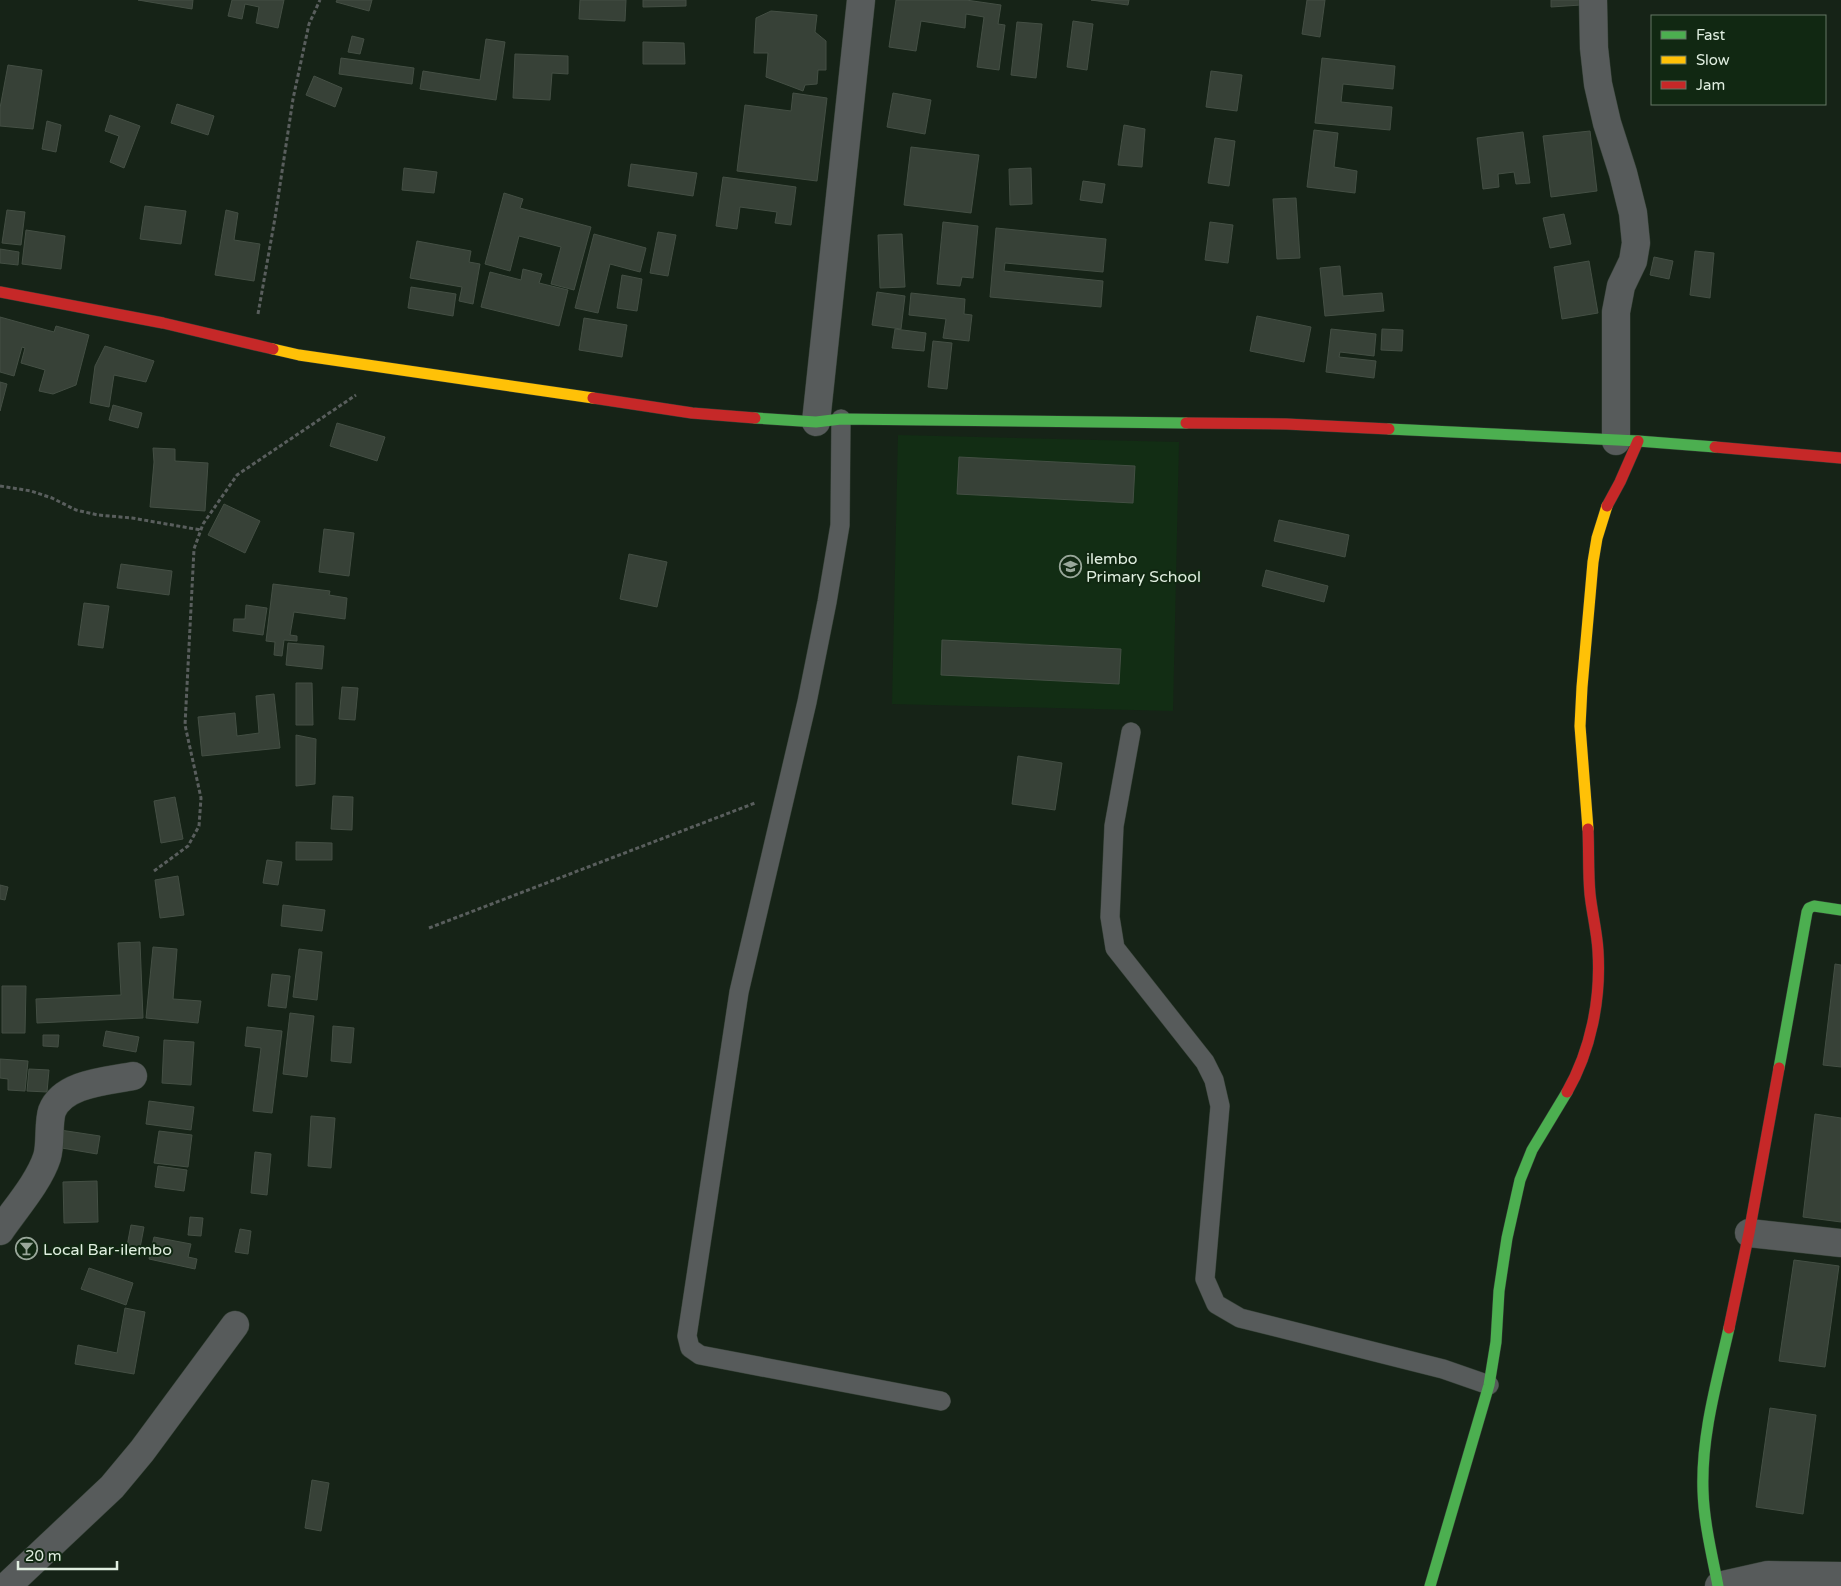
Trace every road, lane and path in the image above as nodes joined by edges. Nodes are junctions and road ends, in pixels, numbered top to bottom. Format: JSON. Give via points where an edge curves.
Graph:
{"nodes":[{"id":1,"x":320,"y":0,"type":"edge"},
{"id":2,"x":861,"y":0,"type":"edge"},
{"id":3,"x":1593,"y":0,"type":"edge"},
{"id":4,"x":0,"y":292,"type":"edge"},
{"id":5,"x":253,"y":344,"type":"junction"},
{"id":6,"x":395,"y":369,"type":"junction"},
{"id":7,"x":829,"y":420,"type":"junction"},
{"id":8,"x":1627,"y":441,"type":"junction"},
{"id":9,"x":1841,"y":458,"type":"edge"},
{"id":10,"x":0,"y":486,"type":"edge"},
{"id":11,"x":201,"y":530,"type":"junction"},
{"id":12,"x":1132,"y":732,"type":"dead end"},
{"id":13,"x":786,"y":791,"type":"junction"},
{"id":14,"x":154,"y":871,"type":"dead end"},
{"id":15,"x":1841,"y":910,"type":"edge"},
{"id":16,"x":429,"y":928,"type":"dead end"},
{"id":17,"x":133,"y":1076,"type":"dead end"},
{"id":18,"x":0,"y":1231,"type":"edge"},
{"id":19,"x":1749,"y":1233,"type":"junction"},
{"id":20,"x":1841,"y":1243,"type":"edge"},
{"id":21,"x":235,"y":1325,"type":"dead end"},
{"id":22,"x":1489,"y":1385,"type":"junction"},
{"id":23,"x":941,"y":1401,"type":"dead end"},
{"id":24,"x":1841,"y":1576,"type":"edge"},
{"id":25,"x":7,"y":1586,"type":"edge"},
{"id":26,"x":1430,"y":1586,"type":"edge"},
{"id":27,"x":1719,"y":1586,"type":"edge"}],
"edges":[{"from":1,"to":5,"type":"path","via":[[309,24],[293,99]]},
{"from":2,"to":7,"type":"street"},
{"from":3,"to":8,"type":"street","via":[[1598,84],[1631,205],[1636,244],[1616,312]]},
{"from":4,"to":5,"type":"street"},
{"from":5,"to":6,"type":"street","via":[[299,355]]},
{"from":6,"to":7,"type":"street","via":[[692,413]]},
{"from":6,"to":11,"type":"path","via":[[237,476]]},
{"from":7,"to":8,"type":"street","via":[[1286,424]]},
{"from":7,"to":13,"type":"lane","via":[[840,525],[827,602]]},
{"from":8,"to":9,"type":"street"},
{"from":8,"to":22,"type":"street","via":[[1620,482],[1606,507],[1596,538],[1582,687],[1580,726],[1590,893],[1598,952],[1597,1004],[1574,1079],[1532,1150],[1520,1180],[1506,1238]]},
{"from":10,"to":11,"type":"path","via":[[31,491],[76,510],[98,515]]},
{"from":11,"to":14,"type":"path","via":[[194,549],[185,725],[201,798],[199,826],[188,846]]},
{"from":12,"to":22,"type":"lane","via":[[1114,826],[1110,917],[1114,948],[1205,1062],[1214,1080],[1220,1106],[1205,1279],[1216,1304],[1240,1318],[1443,1369]]},
{"from":13,"to":16,"type":"path"},
{"from":13,"to":23,"type":"lane","via":[[739,992],[687,1336],[690,1348],[700,1355]]},
{"from":15,"to":19,"type":"street","via":[[1814,906],[1806,912]]},
{"from":17,"to":18,"type":"street","via":[[76,1088],[60,1100],[52,1111],[48,1156],[39,1175]]},
{"from":19,"to":20,"type":"street"},
{"from":19,"to":27,"type":"street","via":[[1705,1439],[1702,1491]]},
{"from":21,"to":25,"type":"street","via":[[112,1488]]},
{"from":22,"to":26,"type":"street"},
{"from":24,"to":27,"type":"street","via":[[1768,1575]]}]}
